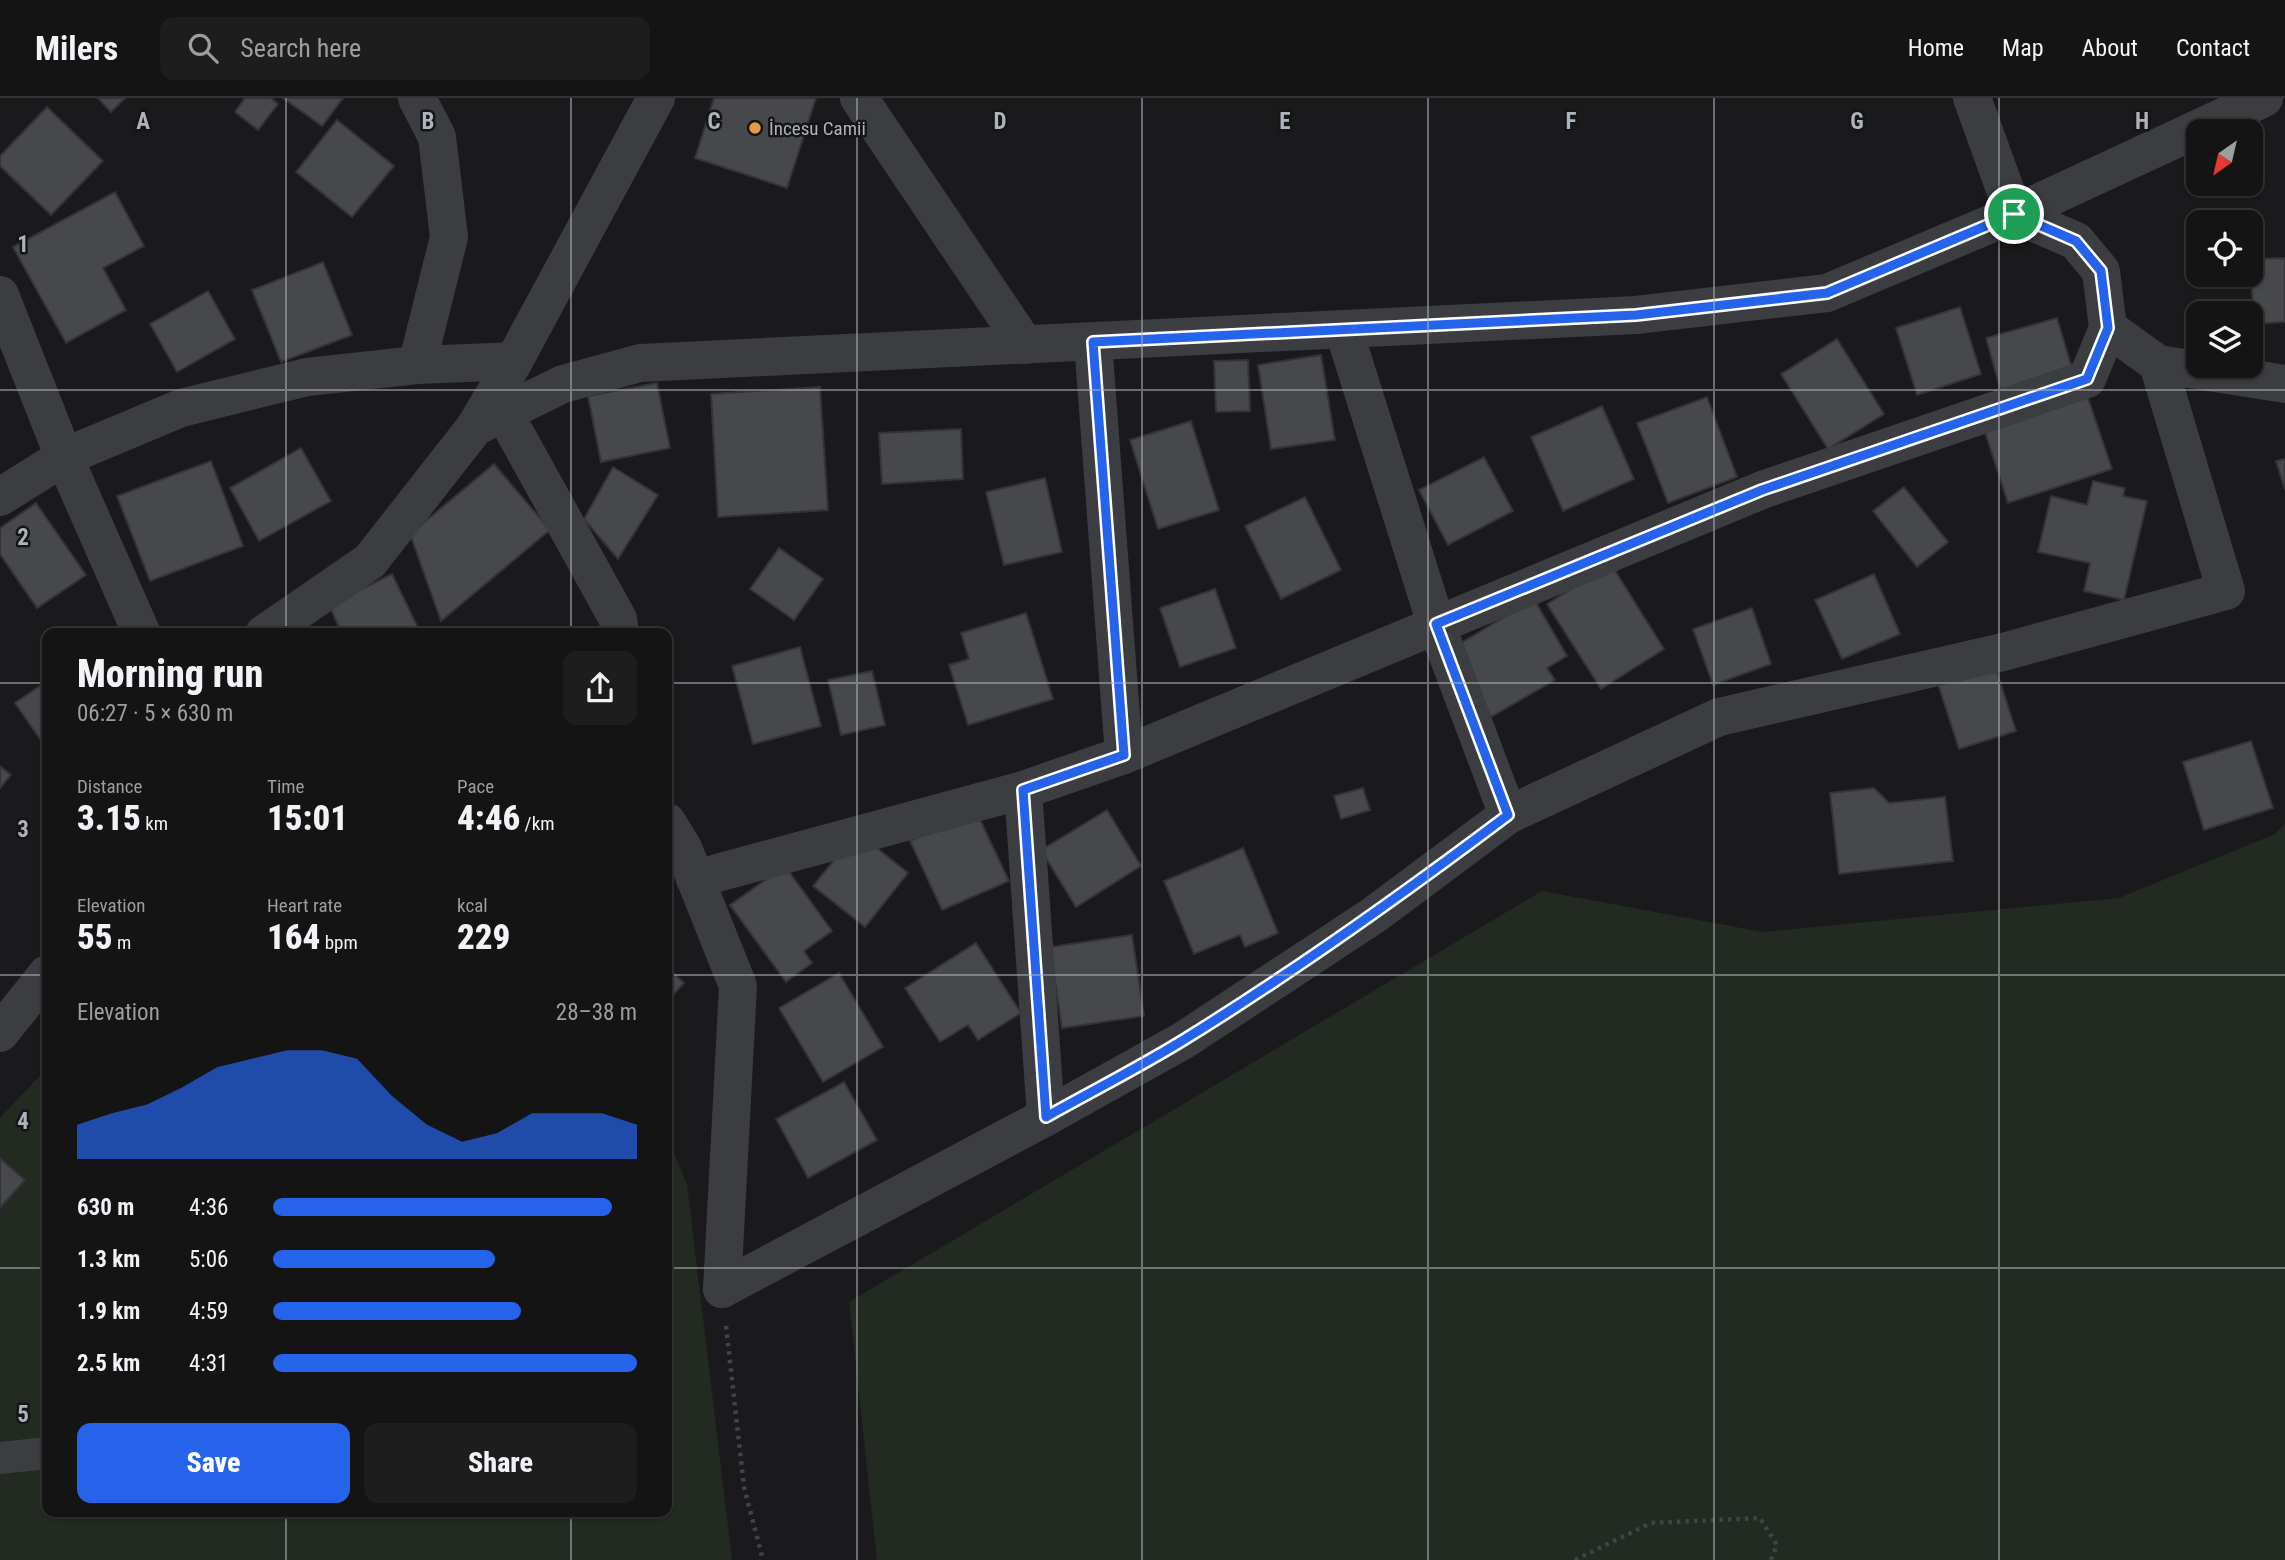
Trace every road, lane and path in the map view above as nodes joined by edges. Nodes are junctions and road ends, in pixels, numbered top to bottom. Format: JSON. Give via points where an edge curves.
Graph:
{"nodes":[{"id":1,"x":416,"y":98,"type":"edge"},
{"id":2,"x":656,"y":98,"type":"edge"},
{"id":3,"x":859,"y":98,"type":"edge"},
{"id":4,"x":1972,"y":98,"type":"edge"},
{"id":5,"x":2264,"y":98,"type":"edge"},
{"id":6,"x":2014,"y":214,"type":"junction"},
{"id":7,"x":0,"y":295,"type":"edge"},
{"id":8,"x":2108,"y":328,"type":"junction"},
{"id":9,"x":1345,"y":331,"type":"junction"},
{"id":10,"x":1093,"y":342,"type":"junction"},
{"id":11,"x":1025,"y":345,"type":"junction"},
{"id":12,"x":514,"y":361,"type":"junction"},
{"id":13,"x":2158,"y":364,"type":"junction"},
{"id":14,"x":417,"y":365,"type":"junction"},
{"id":15,"x":2285,"y":384,"type":"edge"},
{"id":16,"x":489,"y":420,"type":"junction"},
{"id":17,"x":64,"y":457,"type":"junction"},
{"id":18,"x":0,"y":497,"type":"edge"},
{"id":19,"x":1436,"y":624,"type":"junction"},
{"id":20,"x":139,"y":628,"type":"edge"},
{"id":21,"x":273,"y":628,"type":"edge"},
{"id":22,"x":619,"y":628,"type":"edge"},
{"id":23,"x":1124,"y":755,"type":"junction"},
{"id":24,"x":1023,"y":790,"type":"junction"},
{"id":25,"x":1508,"y":815,"type":"junction"},
{"id":26,"x":672,"y":830,"type":"edge"},
{"id":27,"x":695,"y":879,"type":"junction"},
{"id":28,"x":42,"y":981,"type":"edge"},
{"id":29,"x":0,"y":1033,"type":"edge"},
{"id":30,"x":1046,"y":1117,"type":"junction"},
{"id":31,"x":722,"y":1289,"type":"junction"},
{"id":32,"x":42,"y":1454,"type":"edge"},
{"id":33,"x":0,"y":1458,"type":"edge"},
{"id":34,"x":763,"y":1560,"type":"edge"},
{"id":35,"x":1576,"y":1560,"type":"edge"},
{"id":36,"x":1771,"y":1560,"type":"edge"}],
"edges":[{"from":1,"to":14,"type":"street","via":[[437,137],[449,237]]},
{"from":2,"to":12,"type":"street"},
{"from":3,"to":11,"type":"street"},
{"from":4,"to":6,"type":"street"},
{"from":5,"to":6,"type":"street"},
{"from":6,"to":8,"type":"street","via":[[2076,241],[2101,271]]},
{"from":6,"to":9,"type":"street","via":[[1827,293],[1636,315]]},
{"from":7,"to":17,"type":"street"},
{"from":8,"to":13,"type":"street"},
{"from":8,"to":19,"type":"street","via":[[2087,379],[1762,490]]},
{"from":9,"to":10,"type":"street"},
{"from":9,"to":19,"type":"street"},
{"from":10,"to":11,"type":"street"},
{"from":10,"to":23,"type":"street"},
{"from":11,"to":16,"type":"street","via":[[640,363],[563,384]]},
{"from":12,"to":14,"type":"street"},
{"from":12,"to":16,"type":"street"},
{"from":13,"to":15,"type":"street"},
{"from":13,"to":25,"type":"street","via":[[2226,592],[2003,652],[1719,717]]},
{"from":14,"to":17,"type":"street","via":[[307,377],[181,408]]},
{"from":16,"to":21,"type":"street","via":[[370,561]]},
{"from":16,"to":22,"type":"street","via":[[618,619]]},
{"from":17,"to":18,"type":"street"},
{"from":17,"to":20,"type":"street"},
{"from":19,"to":23,"type":"street"},
{"from":19,"to":25,"type":"street"},
{"from":23,"to":24,"type":"street"},
{"from":24,"to":27,"type":"street"},
{"from":24,"to":30,"type":"street"},
{"from":25,"to":30,"type":"street","via":[[1329,945],[1184,1040]]},
{"from":26,"to":27,"type":"street"},
{"from":27,"to":31,"type":"street","via":[[738,986]]},
{"from":28,"to":29,"type":"street"},
{"from":30,"to":31,"type":"street"},
{"from":31,"to":34,"type":"path","via":[[744,1487]]},
{"from":32,"to":33,"type":"street"},
{"from":35,"to":36,"type":"path","via":[[1651,1523],[1760,1518],[1777,1545]]}]}
